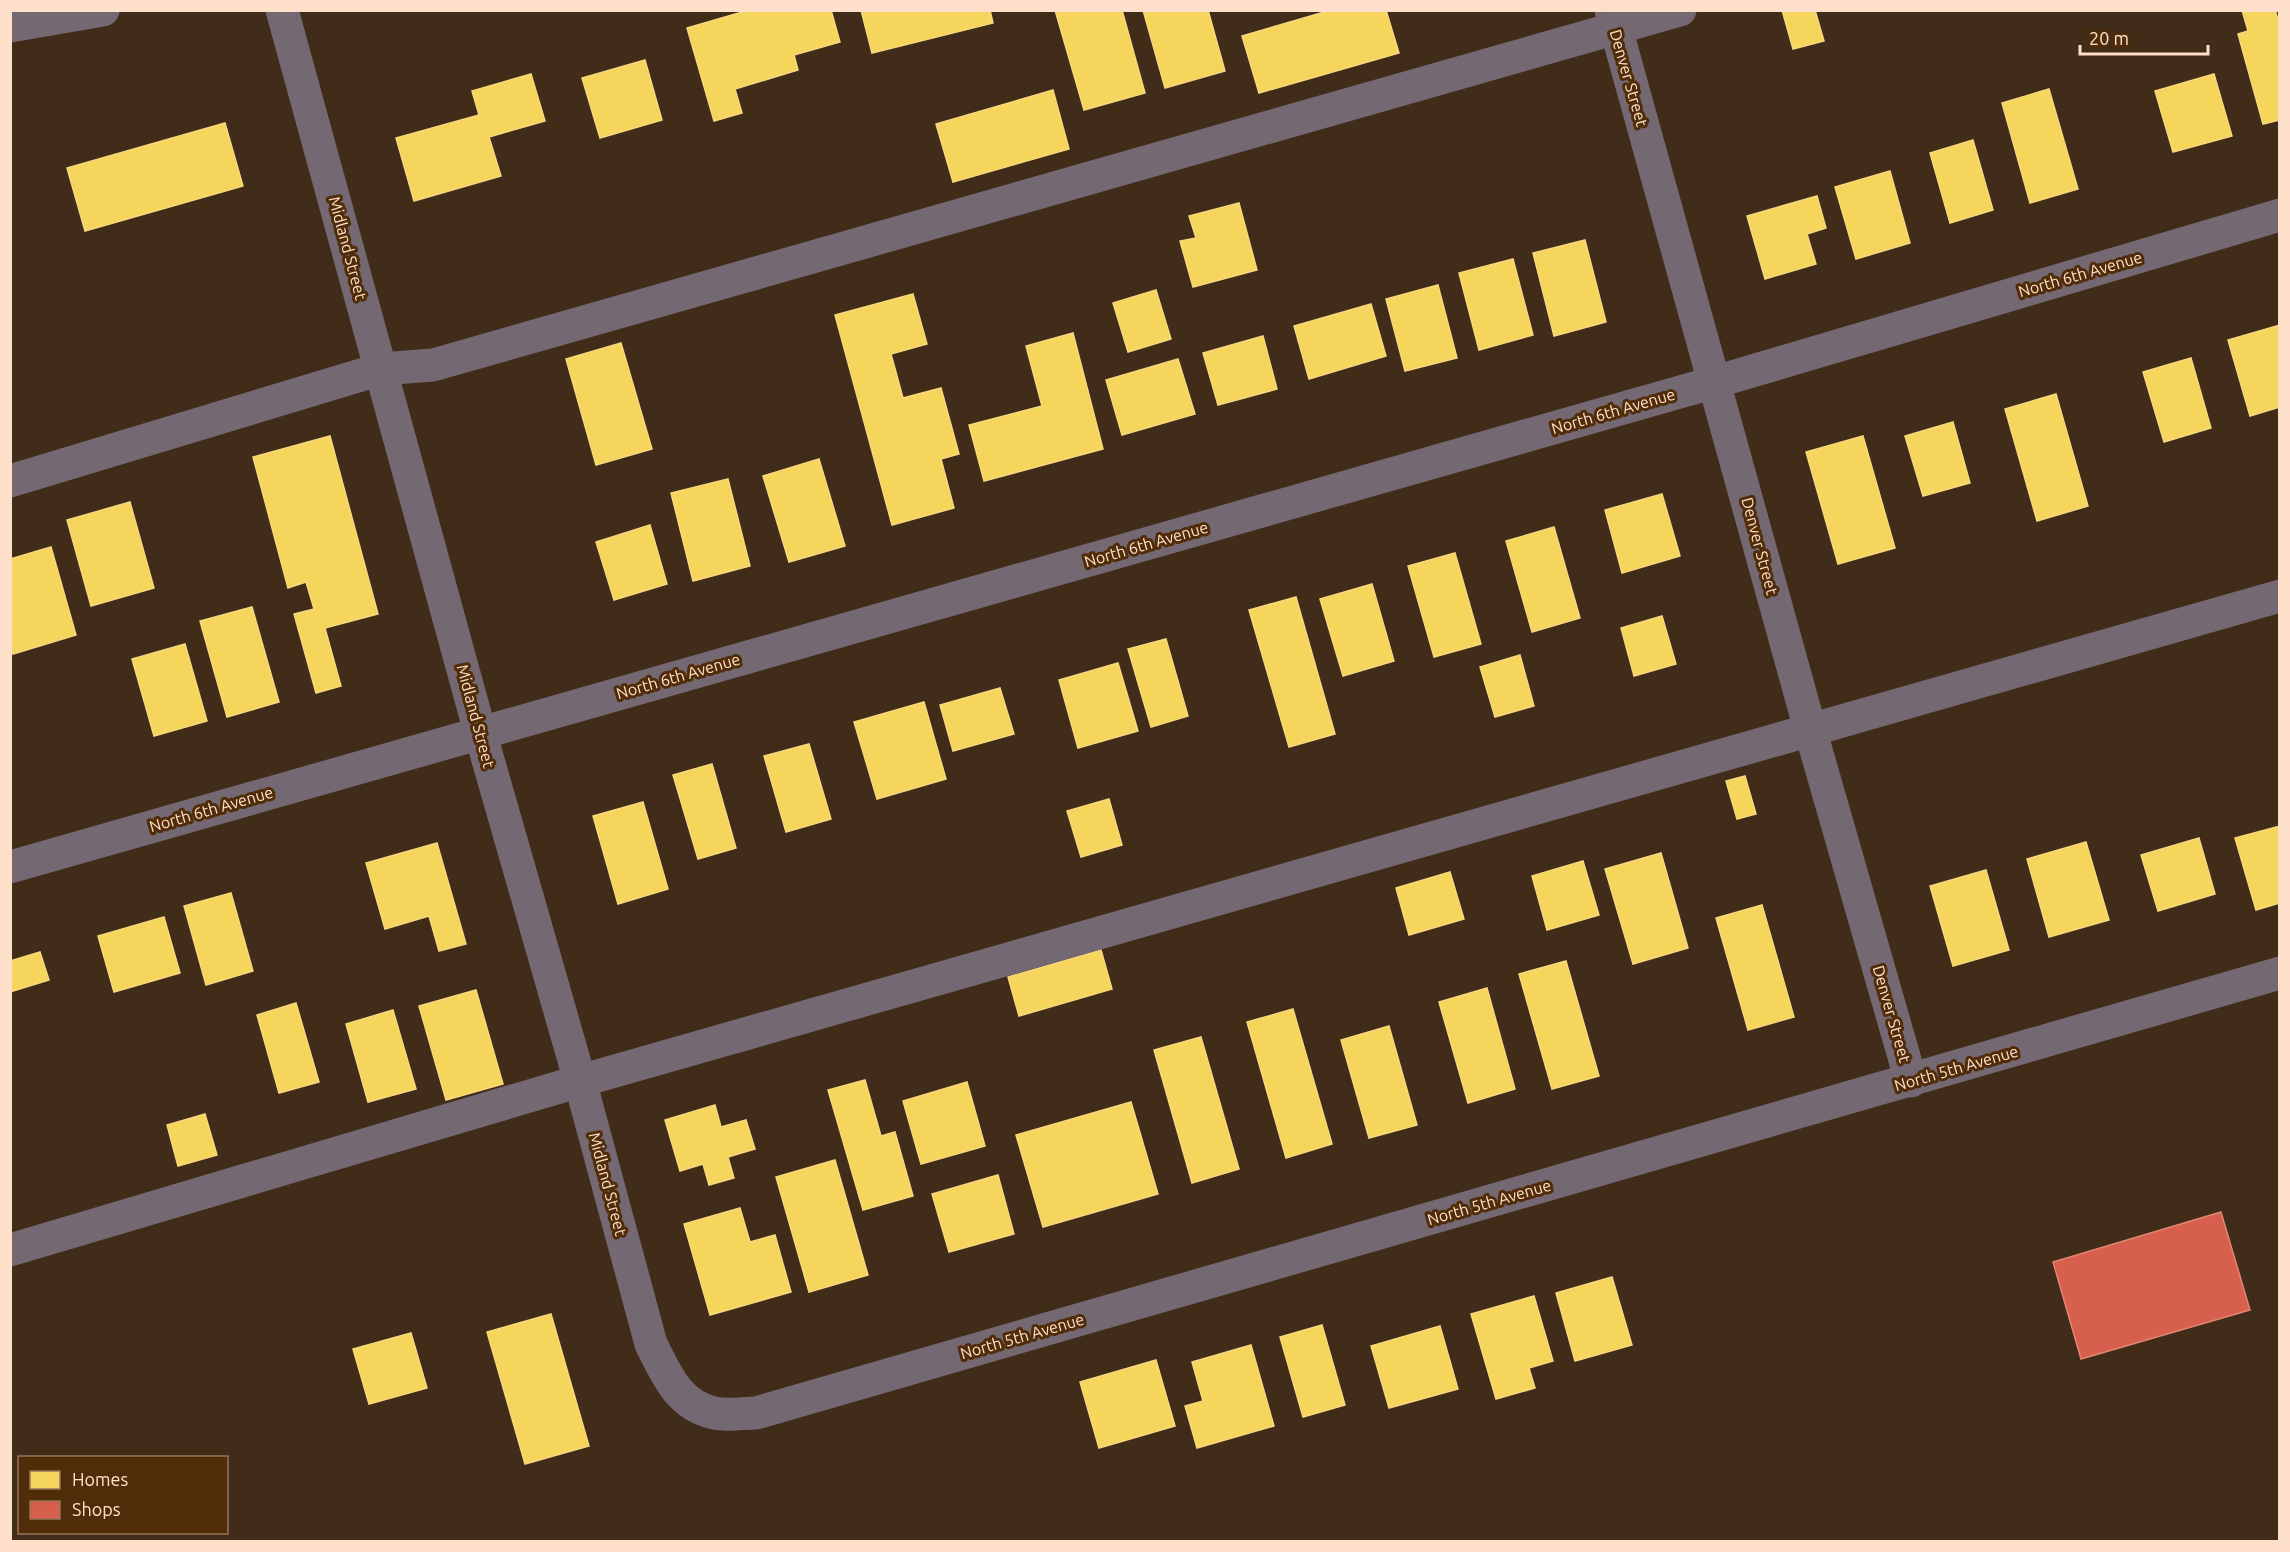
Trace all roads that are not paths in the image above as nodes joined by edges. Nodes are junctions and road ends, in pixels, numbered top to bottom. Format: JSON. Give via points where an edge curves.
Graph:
{"nodes":[{"id":1,"x":103,"y":10,"type":"edge"},
{"id":2,"x":282,"y":10,"type":"edge"},
{"id":3,"x":1680,"y":10,"type":"edge"},
{"id":4,"x":1613,"y":20,"type":"edge"},
{"id":5,"x":10,"y":26,"type":"edge"},
{"id":6,"x":2280,"y":215,"type":"edge"},
{"id":7,"x":381,"y":369,"type":"junction"},
{"id":8,"x":1715,"y":382,"type":"junction"},
{"id":9,"x":10,"y":481,"type":"edge"},
{"id":10,"x":2280,"y":596,"type":"edge"},
{"id":11,"x":1810,"y":729,"type":"junction"},
{"id":12,"x":480,"y":732,"type":"junction"},
{"id":13,"x":10,"y":867,"type":"edge"},
{"id":14,"x":2280,"y":973,"type":"edge"},
{"id":15,"x":580,"y":1081,"type":"junction"},
{"id":16,"x":1911,"y":1081,"type":"junction"},
{"id":17,"x":10,"y":1250,"type":"edge"},
{"id":18,"x":697,"y":1407,"type":"joint"}],
"edges":[{"from":1,"to":5,"type":"street"},
{"from":2,"to":7,"type":"street","name":"Midland Street"},
{"from":3,"to":4,"type":"street"},
{"from":4,"to":7,"type":"street","via":[[433,365]]},
{"from":4,"to":8,"type":"street","name":"Denver Street"},
{"from":6,"to":8,"type":"street","name":"North 6th Avenue"},
{"from":7,"to":9,"type":"street"},
{"from":7,"to":12,"type":"street","name":"Midland Street"},
{"from":8,"to":11,"type":"street","name":"Denver Street"},
{"from":8,"to":12,"type":"street","name":"North 6th Avenue"},
{"from":10,"to":11,"type":"street"},
{"from":11,"to":15,"type":"street"},
{"from":11,"to":16,"type":"street","name":"Denver Street"},
{"from":12,"to":13,"type":"street","name":"North 6th Avenue"},
{"from":12,"to":15,"type":"street","name":"Midland Street"},
{"from":14,"to":16,"type":"street","name":"North 5th Avenue"},
{"from":15,"to":17,"type":"street"},
{"from":15,"to":18,"type":"street","name":"Midland Street","via":[[651,1344],[670,1383]]},
{"from":16,"to":18,"type":"street","name":"North 5th Avenue","via":[[756,1413],[716,1414]]}]}
